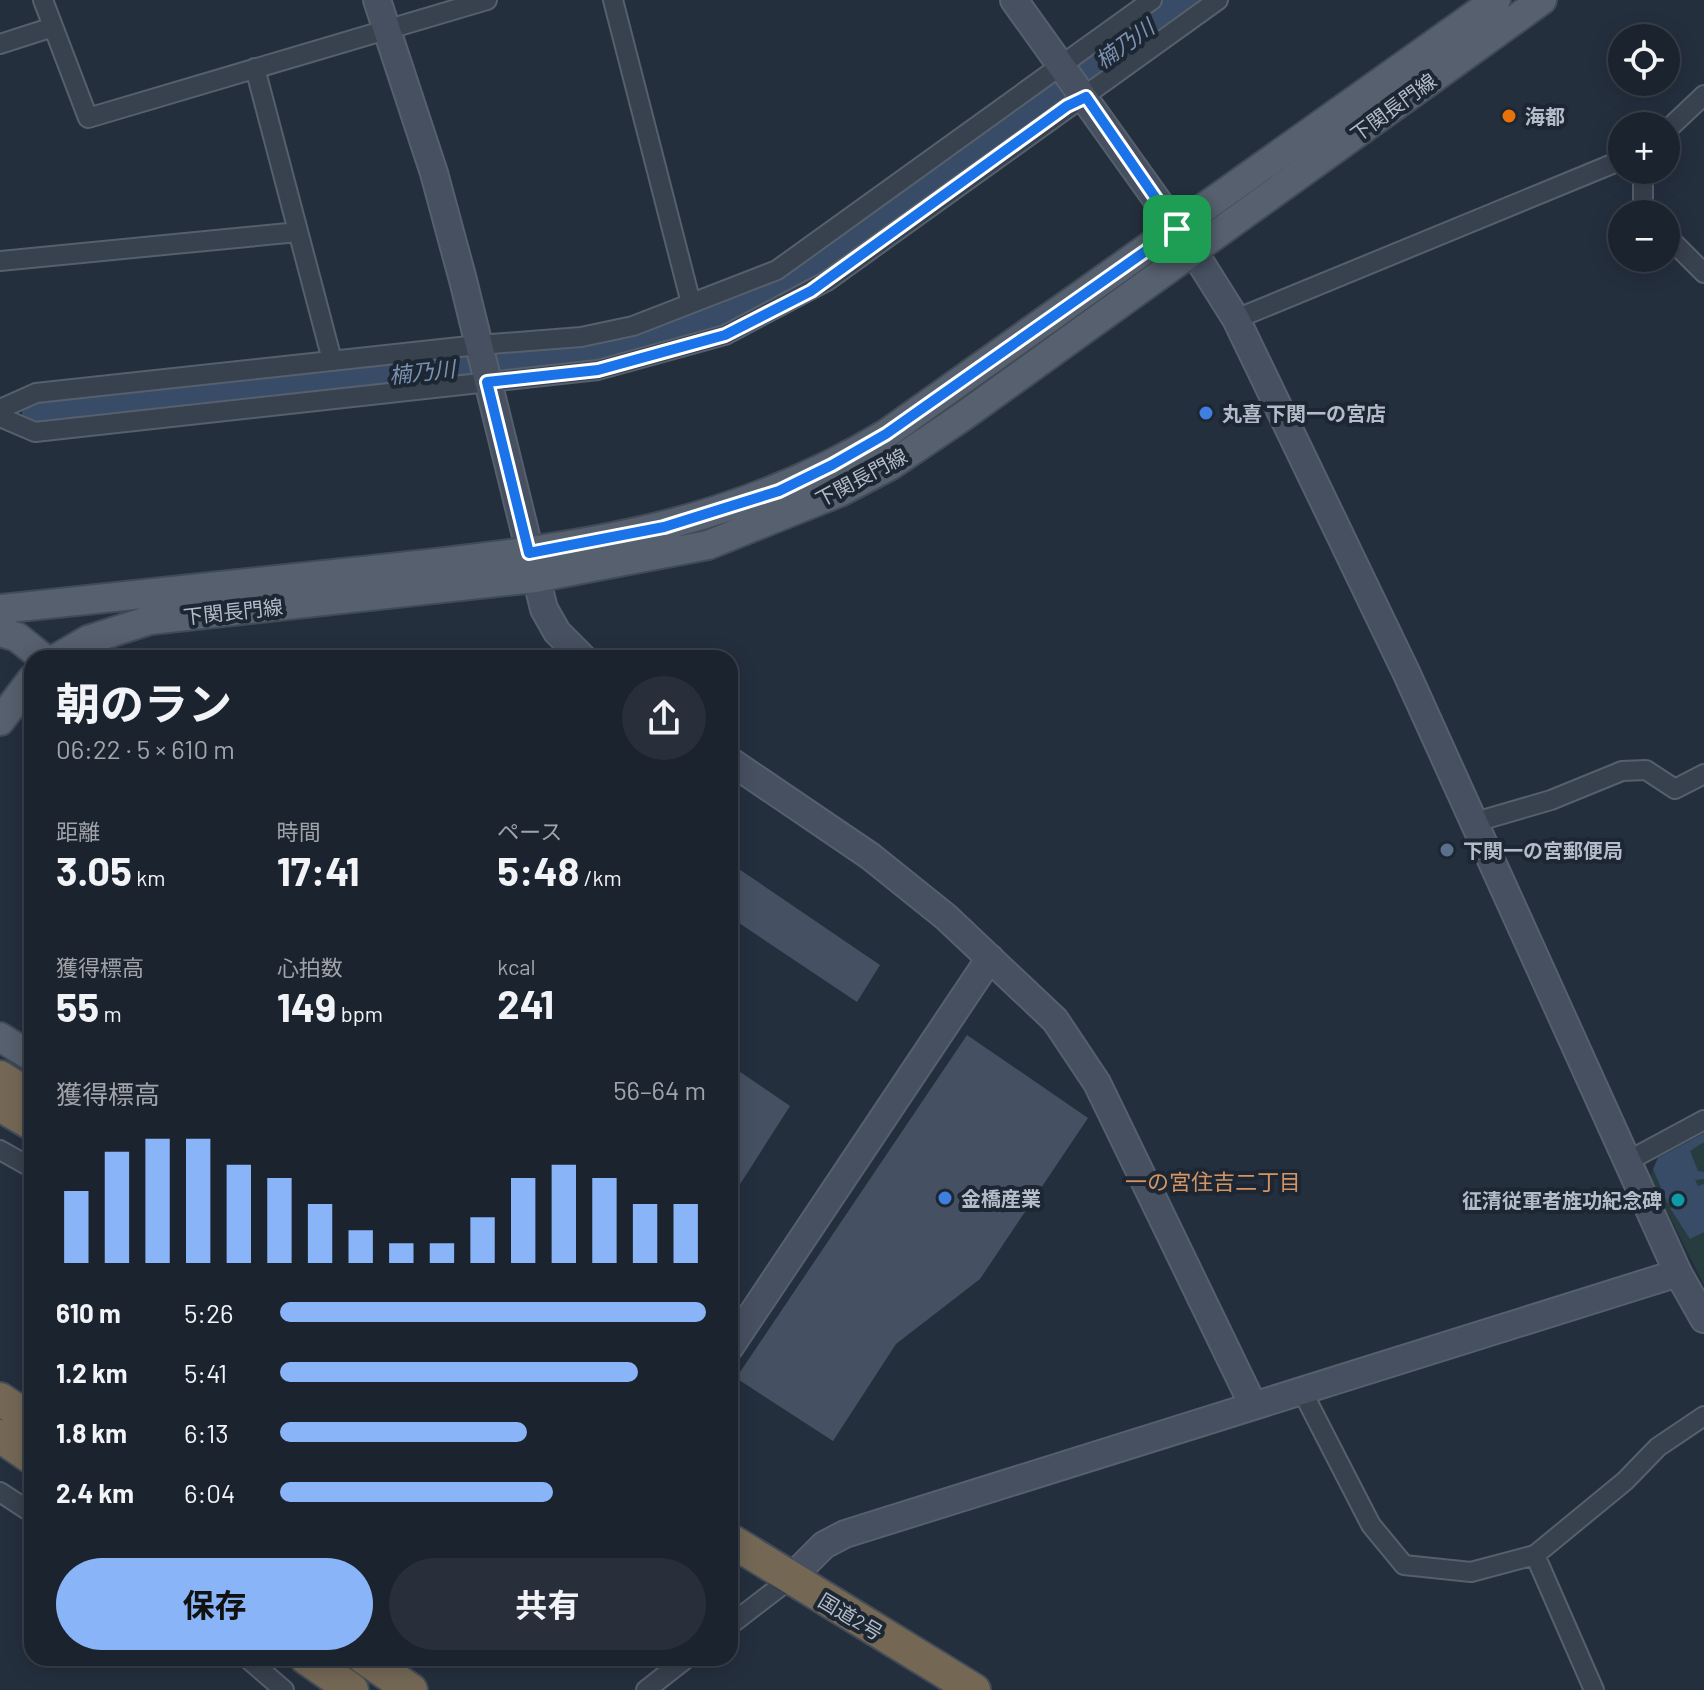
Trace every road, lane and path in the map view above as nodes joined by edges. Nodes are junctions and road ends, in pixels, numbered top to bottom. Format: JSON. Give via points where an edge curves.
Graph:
{"nodes":[{"id":1,"x":43,"y":0,"type":"edge"},
{"id":2,"x":377,"y":0,"type":"edge"},
{"id":3,"x":487,"y":0,"type":"edge"},
{"id":4,"x":613,"y":0,"type":"edge"},
{"id":5,"x":1014,"y":0,"type":"edge"},
{"id":6,"x":1152,"y":0,"type":"edge"},
{"id":7,"x":1218,"y":0,"type":"edge"},
{"id":8,"x":1496,"y":0,"type":"edge"},
{"id":9,"x":1542,"y":0,"type":"edge"},
{"id":10,"x":53,"y":27,"type":"junction"},
{"id":11,"x":387,"y":29,"type":"junction"},
{"id":12,"x":0,"y":44,"type":"edge"},
{"id":13,"x":255,"y":68,"type":"junction"},
{"id":14,"x":1075,"y":81,"type":"junction"},
{"id":15,"x":1704,"y":95,"type":"edge"},
{"id":16,"x":1680,"y":118,"type":"edge"},
{"id":17,"x":1608,"y":166,"type":"edge"},
{"id":18,"x":298,"y":232,"type":"junction"},
{"id":19,"x":1185,"y":239,"type":"junction"},
{"id":20,"x":1680,"y":249,"type":"edge"},
{"id":21,"x":0,"y":261,"type":"edge"},
{"id":22,"x":1704,"y":273,"type":"edge"},
{"id":23,"x":691,"y":303,"type":"junction"},
{"id":24,"x":1236,"y":319,"type":"junction"},
{"id":25,"x":479,"y":348,"type":"junction"},
{"id":26,"x":332,"y":360,"type":"junction"},
{"id":27,"x":486,"y":380,"type":"junction"},
{"id":28,"x":0,"y":409,"type":"edge"},
{"id":29,"x":0,"y":417,"type":"edge"},
{"id":30,"x":532,"y":566,"type":"junction"},
{"id":31,"x":0,"y":609,"type":"edge"},
{"id":32,"x":0,"y":632,"type":"edge"},
{"id":33,"x":33,"y":650,"type":"edge"},
{"id":34,"x":71,"y":650,"type":"edge"},
{"id":35,"x":575,"y":650,"type":"edge"},
{"id":36,"x":24,"y":686,"type":"edge"},
{"id":37,"x":24,"y":689,"type":"edge"},
{"id":38,"x":0,"y":708,"type":"edge"},
{"id":39,"x":0,"y":721,"type":"edge"},
{"id":40,"x":738,"y":766,"type":"edge"},
{"id":41,"x":1704,"y":774,"type":"edge"},
{"id":42,"x":1472,"y":823,"type":"junction"},
{"id":43,"x":990,"y":958,"type":"junction"},
{"id":44,"x":0,"y":1037,"type":"edge"},
{"id":45,"x":24,"y":1052,"type":"edge"},
{"id":46,"x":0,"y":1077,"type":"edge"},
{"id":47,"x":24,"y":1092,"type":"edge"},
{"id":48,"x":0,"y":1105,"type":"edge"},
{"id":49,"x":24,"y":1119,"type":"edge"},
{"id":50,"x":1704,"y":1120,"type":"edge"},
{"id":51,"x":0,"y":1150,"type":"edge"},
{"id":52,"x":1628,"y":1161,"type":"junction"},
{"id":53,"x":24,"y":1164,"type":"edge"},
{"id":54,"x":1678,"y":1273,"type":"junction"},
{"id":55,"x":1704,"y":1319,"type":"edge"},
{"id":56,"x":738,"y":1335,"type":"edge"},
{"id":57,"x":1302,"y":1391,"type":"junction"},
{"id":58,"x":0,"y":1399,"type":"edge"},
{"id":59,"x":1253,"y":1405,"type":"junction"},
{"id":60,"x":24,"y":1415,"type":"edge"},
{"id":61,"x":1704,"y":1416,"type":"edge"},
{"id":62,"x":0,"y":1436,"type":"edge"},
{"id":63,"x":24,"y":1452,"type":"edge"},
{"id":64,"x":0,"y":1492,"type":"edge"},
{"id":65,"x":24,"y":1508,"type":"edge"},
{"id":66,"x":738,"y":1545,"type":"edge"},
{"id":67,"x":1535,"y":1555,"type":"junction"},
{"id":68,"x":790,"y":1579,"type":"junction"},
{"id":69,"x":738,"y":1619,"type":"edge"},
{"id":70,"x":256,"y":1666,"type":"edge"},
{"id":71,"x":318,"y":1666,"type":"edge"},
{"id":72,"x":376,"y":1666,"type":"edge"},
{"id":73,"x":677,"y":1666,"type":"edge"},
{"id":74,"x":284,"y":1690,"type":"edge"},
{"id":75,"x":352,"y":1690,"type":"edge"},
{"id":76,"x":411,"y":1690,"type":"edge"},
{"id":77,"x":646,"y":1690,"type":"edge"},
{"id":78,"x":974,"y":1690,"type":"edge"},
{"id":79,"x":1594,"y":1690,"type":"edge"}],
"edges":[{"from":1,"to":10,"type":"street"},
{"from":2,"to":11,"type":"street"},
{"from":3,"to":11,"type":"street"},
{"from":4,"to":23,"type":"street"},
{"from":5,"to":14,"type":"street"},
{"from":6,"to":14,"type":"street"},
{"from":7,"to":14,"type":"street"},
{"from":8,"to":19,"type":"main road","name":"下関長門線","via":[[1301,136]]},
{"from":9,"to":19,"type":"main road","name":"下関長門線"},
{"from":10,"to":12,"type":"street"},
{"from":10,"to":13,"type":"street","via":[[88,118]]},
{"from":11,"to":13,"type":"street"},
{"from":11,"to":25,"type":"street","via":[[434,173]]},
{"from":13,"to":18,"type":"street"},
{"from":14,"to":19,"type":"street"},
{"from":14,"to":23,"type":"street","via":[[777,270]]},
{"from":14,"to":27,"type":"street","via":[[1067,106],[811,291],[725,335],[598,370]]},
{"from":15,"to":16,"type":"street"},
{"from":17,"to":24,"type":"street"},
{"from":18,"to":21,"type":"street"},
{"from":18,"to":26,"type":"street"},
{"from":19,"to":24,"type":"street"},
{"from":19,"to":30,"type":"main road","name":"下関長門線","via":[[962,417],[840,492],[708,545]]},
{"from":20,"to":22,"type":"street"},
{"from":23,"to":25,"type":"street","via":[[633,326]]},
{"from":24,"to":42,"type":"street","via":[[1406,672]]},
{"from":25,"to":26,"type":"street"},
{"from":25,"to":27,"type":"street"},
{"from":26,"to":28,"type":"street","via":[[36,393]]},
{"from":27,"to":29,"type":"street","via":[[35,432]]},
{"from":27,"to":30,"type":"street"},
{"from":30,"to":31,"type":"main road","name":"下関長門線"},
{"from":30,"to":34,"type":"main road","name":"下関長門線","via":[[150,620]]},
{"from":30,"to":35,"type":"street","via":[[544,609]]},
{"from":32,"to":33,"type":"main road"},
{"from":36,"to":38,"type":"main road"},
{"from":37,"to":39,"type":"main road"},
{"from":40,"to":43,"type":"street","via":[[870,856]]},
{"from":41,"to":42,"type":"street","via":[[1675,789],[1646,770],[1622,771],[1551,800]]},
{"from":42,"to":52,"type":"street"},
{"from":43,"to":56,"type":"street"},
{"from":43,"to":59,"type":"street","via":[[1055,1020],[1097,1083]]},
{"from":44,"to":45,"type":"main road"},
{"from":46,"to":47,"type":"highway"},
{"from":48,"to":49,"type":"highway"},
{"from":50,"to":52,"type":"street"},
{"from":51,"to":53,"type":"street"},
{"from":52,"to":54,"type":"street"},
{"from":54,"to":55,"type":"street"},
{"from":54,"to":57,"type":"street"},
{"from":57,"to":59,"type":"street"},
{"from":57,"to":67,"type":"street","via":[[1371,1525],[1404,1565],[1471,1572]]},
{"from":58,"to":60,"type":"highway"},
{"from":59,"to":68,"type":"street","via":[[845,1534],[824,1545]]},
{"from":61,"to":67,"type":"street","via":[[1658,1447]]},
{"from":62,"to":63,"type":"highway"},
{"from":64,"to":65,"type":"street"},
{"from":66,"to":68,"type":"highway","name":"国道2号"},
{"from":67,"to":79,"type":"street"},
{"from":68,"to":69,"type":"street"},
{"from":68,"to":78,"type":"highway","name":"国道2号"},
{"from":70,"to":74,"type":"street"},
{"from":71,"to":75,"type":"highway"},
{"from":72,"to":76,"type":"highway"},
{"from":73,"to":77,"type":"street"}]}
